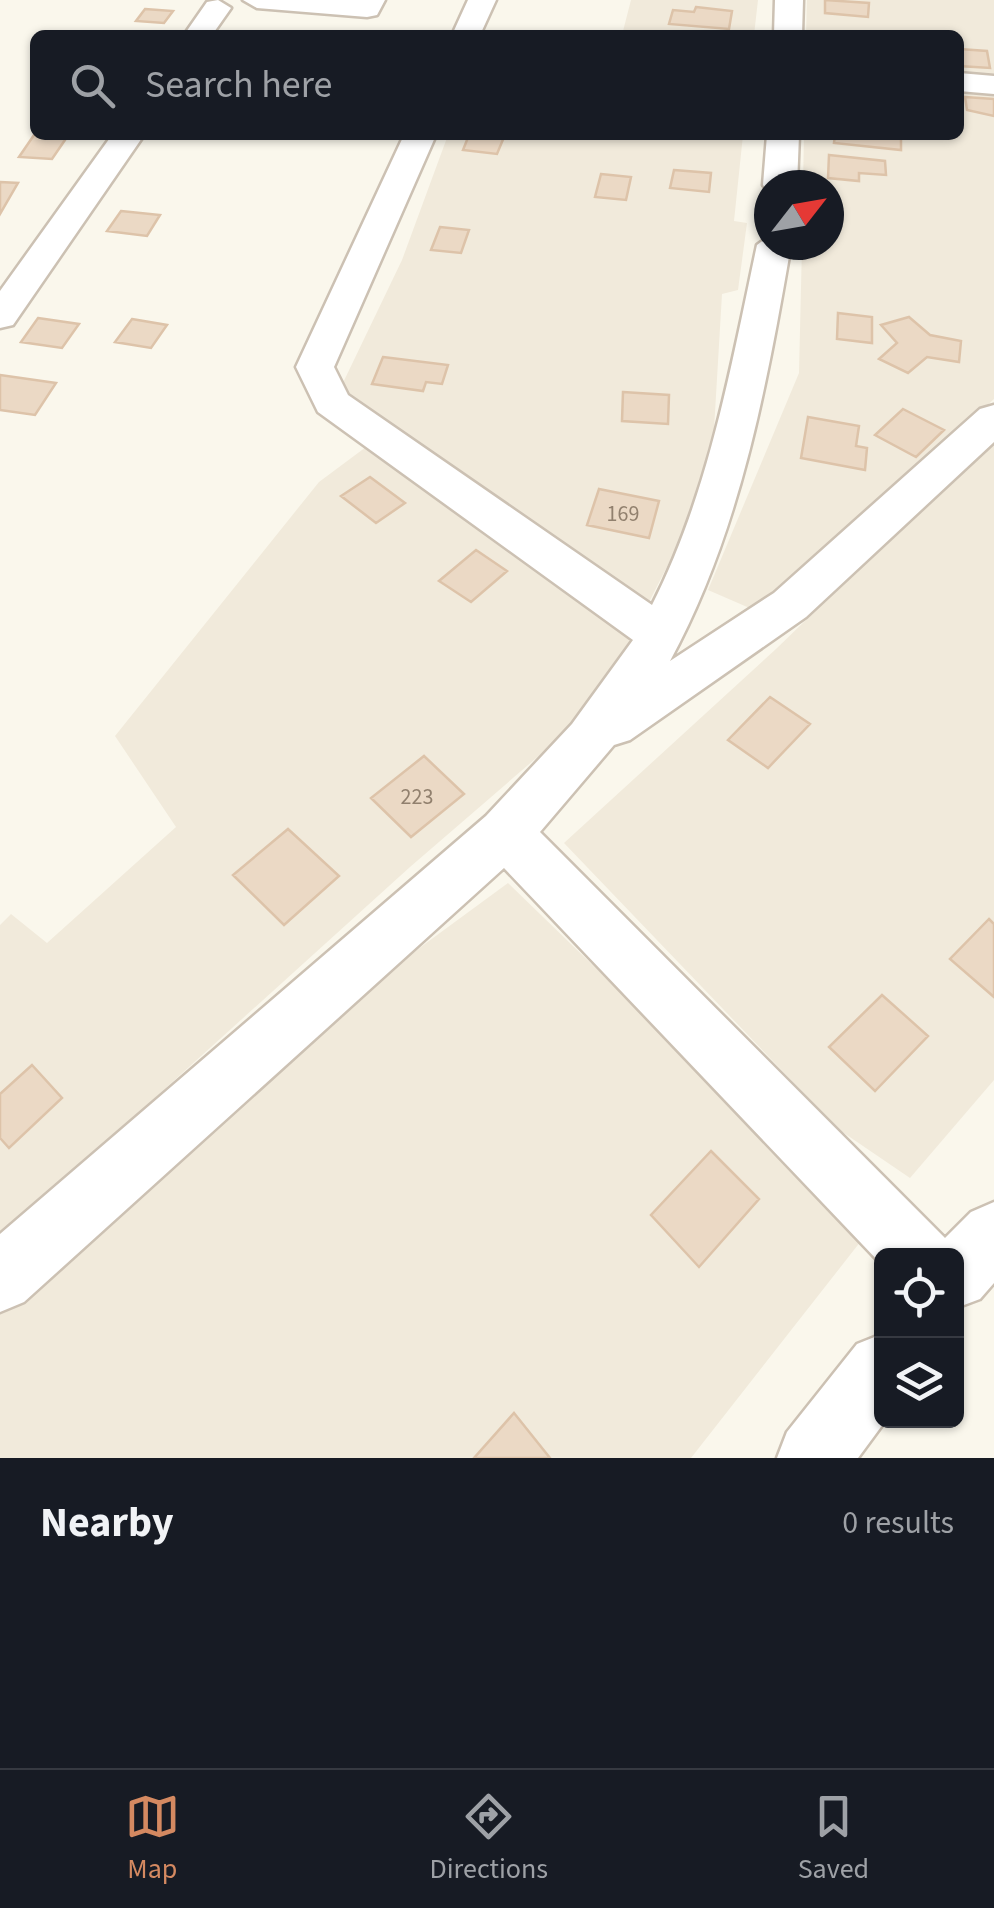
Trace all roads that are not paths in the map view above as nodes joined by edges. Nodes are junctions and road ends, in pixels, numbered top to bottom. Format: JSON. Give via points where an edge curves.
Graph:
{"nodes":[{"id":1,"x":257,"y":0,"type":"edge"},
{"id":2,"x":372,"y":0,"type":"edge"},
{"id":3,"x":482,"y":0,"type":"edge"},
{"id":4,"x":789,"y":0,"type":"edge"},
{"id":5,"x":218,"y":8,"type":"dead end"},
{"id":6,"x":202,"y":30,"type":"edge"},
{"id":7,"x":468,"y":30,"type":"edge"},
{"id":8,"x":788,"y":30,"type":"edge"},
{"id":9,"x":964,"y":82,"type":"edge"},
{"id":10,"x":994,"y":85,"type":"edge"},
{"id":11,"x":124,"y":140,"type":"edge"},
{"id":12,"x":418,"y":140,"type":"edge"},
{"id":13,"x":782,"y":140,"type":"edge"},
{"id":14,"x":781,"y":170,"type":"edge"},
{"id":15,"x":771,"y":260,"type":"edge"},
{"id":16,"x":0,"y":317,"type":"edge"},
{"id":17,"x":994,"y":419,"type":"edge"},
{"id":18,"x":661,"y":635,"type":"junction"},
{"id":19,"x":591,"y":739,"type":"junction"},
{"id":20,"x":506,"y":832,"type":"junction"},
{"id":21,"x":994,"y":1235,"type":"edge"},
{"id":22,"x":911,"y":1248,"type":"edge"},
{"id":23,"x":964,"y":1267,"type":"edge"},
{"id":24,"x":0,"y":1278,"type":"edge"},
{"id":25,"x":874,"y":1379,"type":"edge"},
{"id":26,"x":812,"y":1458,"type":"edge"}],
"edges":[{"from":1,"to":2,"type":"street","via":[[367,9]]},
{"from":3,"to":7,"type":"street"},
{"from":4,"to":8,"type":"street"},
{"from":5,"to":6,"type":"street"},
{"from":9,"to":10,"type":"street"},
{"from":11,"to":16,"type":"street"},
{"from":12,"to":18,"type":"street","via":[[315,366],[320,379],[332,403]]},
{"from":13,"to":14,"type":"street"},
{"from":15,"to":18,"type":"street","via":[[711,516]]},
{"from":17,"to":19,"type":"street","via":[[790,605]]},
{"from":18,"to":19,"type":"street"},
{"from":19,"to":20,"type":"street"},
{"from":20,"to":22,"type":"street"},
{"from":20,"to":24,"type":"street"},
{"from":21,"to":23,"type":"street"},
{"from":25,"to":26,"type":"street"}]}
